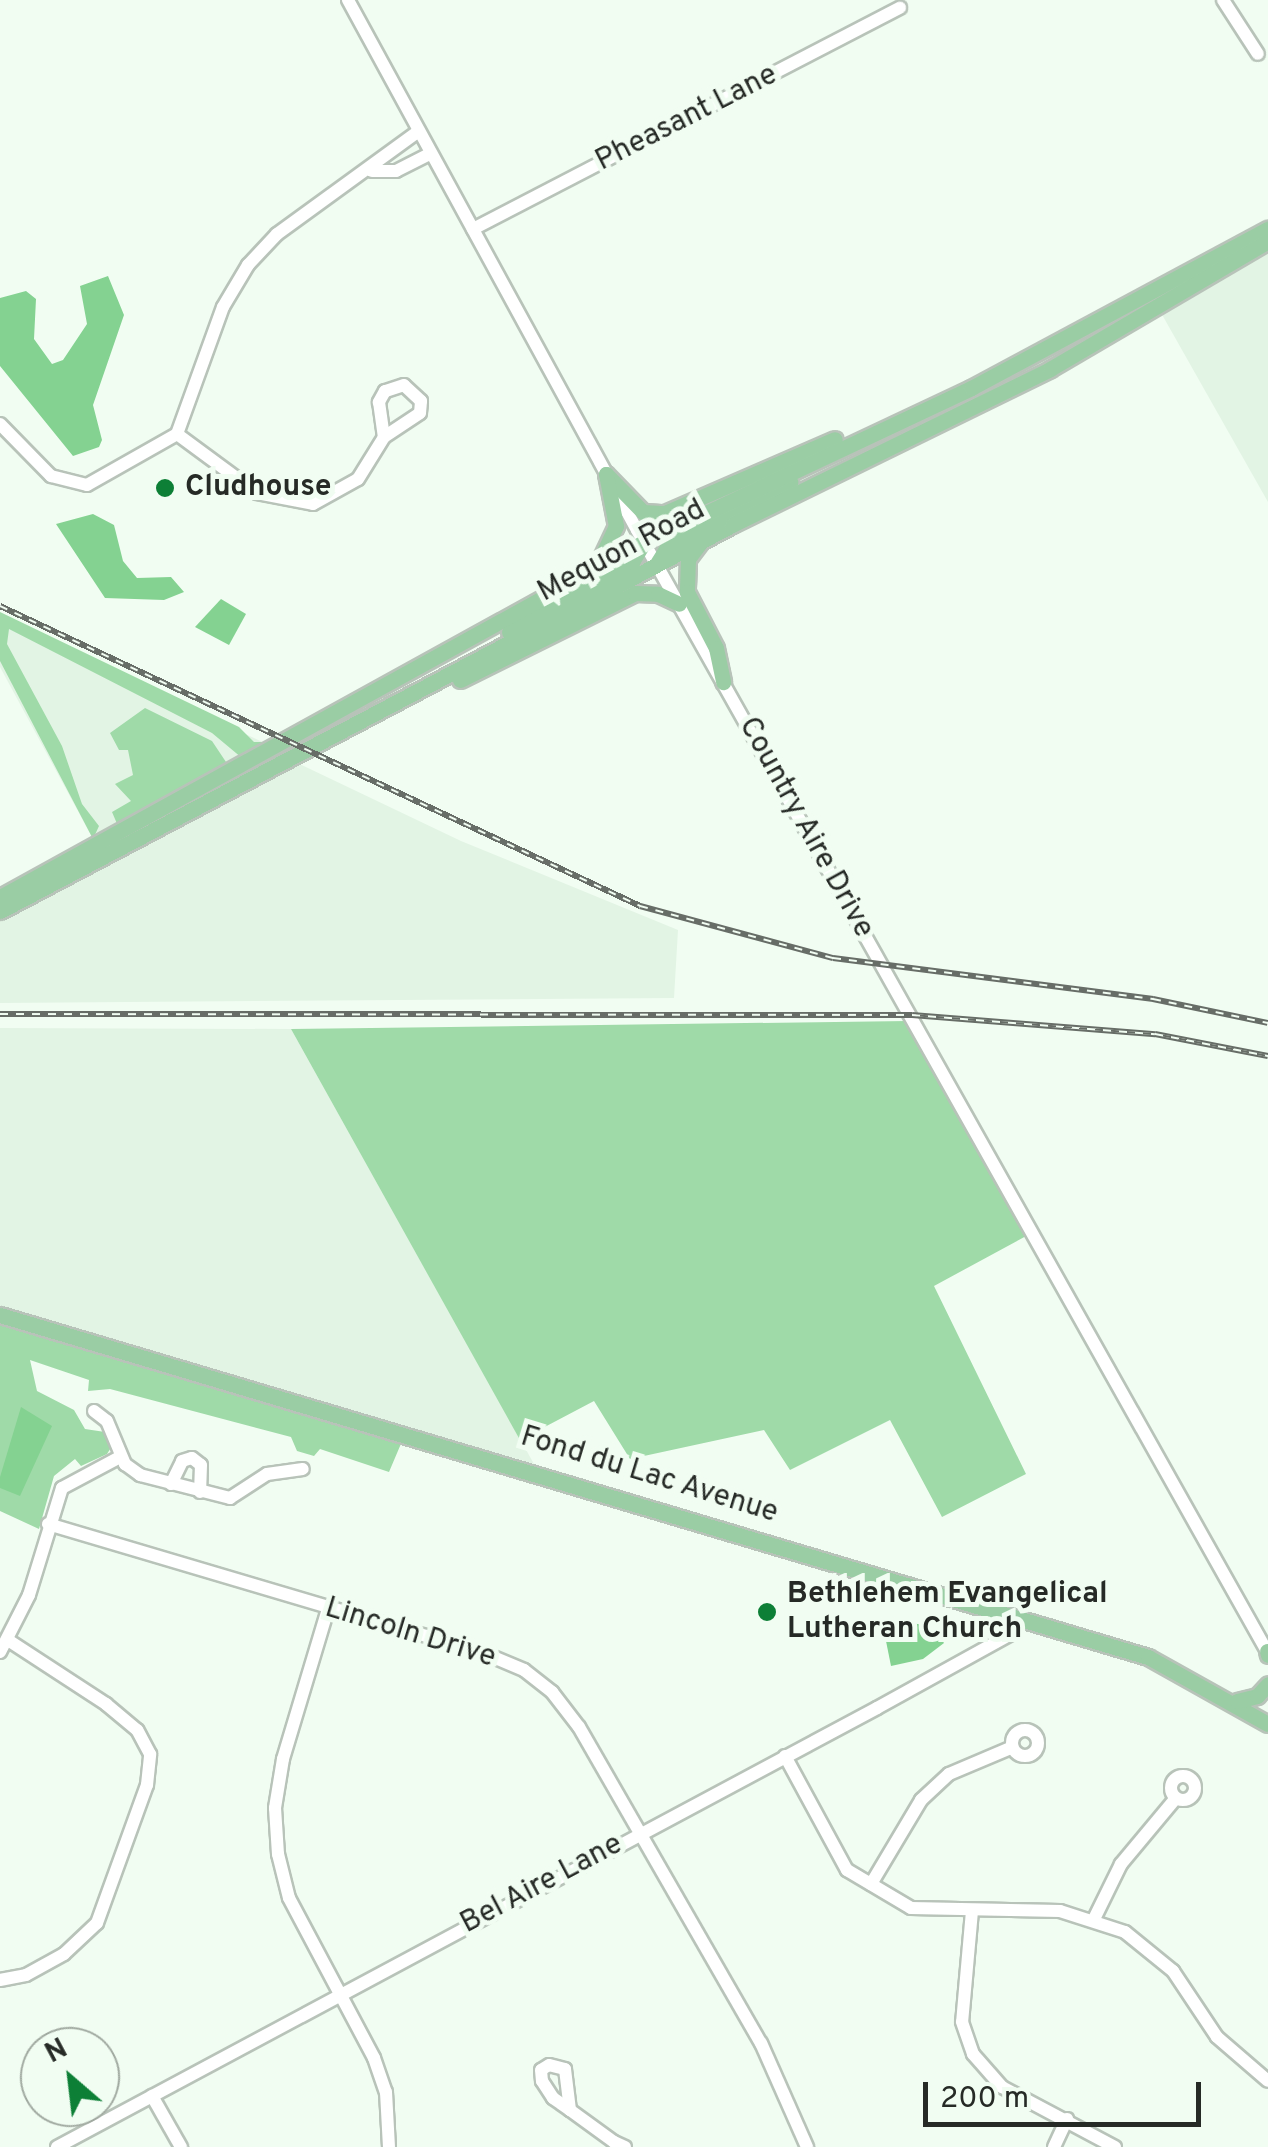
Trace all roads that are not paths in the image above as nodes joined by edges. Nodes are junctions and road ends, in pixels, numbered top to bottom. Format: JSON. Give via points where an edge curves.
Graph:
{"nodes":[{"id":1,"x":348,"y":0,"type":"edge"},
{"id":2,"x":1222,"y":0,"type":"edge"},
{"id":3,"x":900,"y":8,"type":"dead end"},
{"id":4,"x":1258,"y":54,"type":"dead end"},
{"id":5,"x":420,"y":131,"type":"junction"},
{"id":6,"x":431,"y":153,"type":"junction"},
{"id":7,"x":372,"y":171,"type":"junction"},
{"id":8,"x":473,"y":230,"type":"junction"},
{"id":9,"x":1268,"y":230,"type":"edge"},
{"id":10,"x":1268,"y":241,"type":"edge"},
{"id":11,"x":0,"y":424,"type":"edge"},
{"id":12,"x":897,"y":424,"type":"junction"},
{"id":13,"x":178,"y":434,"type":"junction"},
{"id":14,"x":384,"y":438,"type":"dead end"},
{"id":15,"x":857,"y":440,"type":"junction"},
{"id":16,"x":606,"y":474,"type":"junction"},
{"id":17,"x":701,"y":541,"type":"junction"},
{"id":18,"x":644,"y":542,"type":"junction"},
{"id":19,"x":656,"y":564,"type":"junction"},
{"id":20,"x":590,"y":572,"type":"junction"},
{"id":21,"x":678,"y":604,"type":"junction"},
{"id":22,"x":445,"y":678,"type":"junction"},
{"id":23,"x":723,"y":682,"type":"junction"},
{"id":24,"x":414,"y":694,"type":"junction"},
{"id":25,"x":0,"y":897,"type":"edge"},
{"id":26,"x":0,"y":911,"type":"edge"},
{"id":27,"x":0,"y":1315,"type":"edge"},
{"id":28,"x":94,"y":1411,"type":"dead end"},
{"id":29,"x":120,"y":1457,"type":"junction"},
{"id":30,"x":304,"y":1469,"type":"dead end"},
{"id":31,"x":170,"y":1484,"type":"junction"},
{"id":32,"x":200,"y":1492,"type":"junction"},
{"id":33,"x":48,"y":1524,"type":"junction"},
{"id":34,"x":328,"y":1608,"type":"junction"},
{"id":35,"x":1023,"y":1619,"type":"junction"},
{"id":36,"x":4,"y":1646,"type":"edge"},
{"id":37,"x":1268,"y":1653,"type":"edge"},
{"id":38,"x":1268,"y":1684,"type":"edge"},
{"id":39,"x":1237,"y":1701,"type":"junction"},
{"id":40,"x":1267,"y":1721,"type":"edge"},
{"id":41,"x":1013,"y":1747,"type":"dead end"},
{"id":42,"x":785,"y":1756,"type":"junction"},
{"id":43,"x":1176,"y":1798,"type":"dead end"},
{"id":44,"x":639,"y":1832,"type":"junction"},
{"id":45,"x":871,"y":1884,"type":"junction"},
{"id":46,"x":972,"y":1911,"type":"junction"},
{"id":47,"x":1095,"y":1917,"type":"junction"},
{"id":48,"x":0,"y":1980,"type":"edge"},
{"id":49,"x":340,"y":1994,"type":"junction"},
{"id":50,"x":1268,"y":2082,"type":"edge"},
{"id":51,"x":152,"y":2096,"type":"junction"},
{"id":52,"x":570,"y":2110,"type":"dead end"},
{"id":53,"x":1067,"y":2118,"type":"junction"},
{"id":54,"x":616,"y":2145,"type":"edge"},
{"id":55,"x":58,"y":2147,"type":"edge"},
{"id":56,"x":181,"y":2147,"type":"edge"},
{"id":57,"x":389,"y":2147,"type":"edge"},
{"id":58,"x":807,"y":2147,"type":"edge"},
{"id":59,"x":1054,"y":2147,"type":"edge"},
{"id":60,"x":1115,"y":2147,"type":"edge"}],
"edges":[{"from":1,"to":5,"type":"street","name":"Country Aire Drive"},
{"from":2,"to":4,"type":"street"},
{"from":3,"to":8,"type":"street","name":"Pheasant Lane"},
{"from":5,"to":6,"type":"street","name":"Country Aire Drive"},
{"from":5,"to":7,"type":"street"},
{"from":6,"to":7,"type":"street","via":[[396,171]]},
{"from":6,"to":8,"type":"street","name":"Country Aire Drive"},
{"from":7,"to":13,"type":"street","via":[[277,234],[248,264],[223,307]]},
{"from":8,"to":16,"type":"street","name":"Country Aire Drive"},
{"from":9,"to":12,"type":"main road","name":"Mequon Road"},
{"from":10,"to":17,"type":"main road","name":"Mequon Road","via":[[1050,370]]},
{"from":11,"to":13,"type":"street","via":[[51,476],[87,485]]},
{"from":12,"to":15,"type":"main road","name":"Mequon Road"},
{"from":12,"to":16,"type":"main road","via":[[820,444],[665,513],[642,512]]},
{"from":13,"to":14,"type":"street","via":[[256,493],[313,504],[358,479]]},
{"from":15,"to":18,"type":"main road","name":"Mequon Road"},
{"from":15,"to":19,"type":"main road","via":[[670,543]]},
{"from":16,"to":18,"type":"street","name":"Country Aire Drive"},
{"from":16,"to":20,"type":"main road","via":[[615,535]]},
{"from":17,"to":19,"type":"main road","name":"Mequon Road"},
{"from":17,"to":23,"type":"main road","via":[[685,578],[716,648]]},
{"from":18,"to":19,"type":"street","name":"Country Aire Drive"},
{"from":18,"to":20,"type":"main road","name":"Mequon Road"},
{"from":18,"to":22,"type":"main road","via":[[632,562],[534,615]]},
{"from":19,"to":21,"type":"street","name":"Country Aire Drive"},
{"from":19,"to":22,"type":"main road","name":"Mequon Road"},
{"from":20,"to":25,"type":"main road","name":"Mequon Road"},
{"from":21,"to":23,"type":"street","name":"Country Aire Drive"},
{"from":21,"to":24,"type":"main road","via":[[634,593],[482,670]]},
{"from":22,"to":24,"type":"main road","name":"Mequon Road"},
{"from":23,"to":37,"type":"street","name":"Country Aire Drive"},
{"from":24,"to":26,"type":"main road","name":"Mequon Road"},
{"from":27,"to":35,"type":"main road","name":"Fond du Lac Avenue"},
{"from":28,"to":29,"type":"street","via":[[107,1421]]},
{"from":29,"to":31,"type":"street","via":[[132,1471]]},
{"from":29,"to":33,"type":"street","via":[[67,1482]]},
{"from":30,"to":32,"type":"street","via":[[267,1474],[230,1498]]},
{"from":31,"to":32,"type":"street"},
{"from":31,"to":32,"type":"street","via":[[182,1461],[192,1458],[201,1464]]},
{"from":33,"to":34,"type":"street","name":"Lincoln Drive"},
{"from":33,"to":36,"type":"street"},
{"from":34,"to":44,"type":"street","name":"Lincoln Drive","via":[[524,1670],[579,1727]]},
{"from":34,"to":49,"type":"street","via":[[275,1808],[290,1898]]},
{"from":35,"to":39,"type":"main road","name":"Fond du Lac Avenue","via":[[1148,1657]]},
{"from":35,"to":42,"type":"street","name":"Bel Aire Lane","via":[[1011,1634]]},
{"from":36,"to":48,"type":"street","via":[[106,1704],[137,1730],[150,1754],[141,1802],[96,1923],[64,1954],[26,1976]]},
{"from":38,"to":39,"type":"main road","via":[[1254,1698]]},
{"from":39,"to":40,"type":"main road","name":"Fond du Lac Avenue"},
{"from":41,"to":45,"type":"street","via":[[949,1774],[921,1800]]},
{"from":42,"to":44,"type":"street","name":"Bel Aire Lane"},
{"from":42,"to":45,"type":"street","via":[[847,1870]]},
{"from":43,"to":47,"type":"street","via":[[1121,1864]]},
{"from":44,"to":49,"type":"street","name":"Bel Aire Lane"},
{"from":44,"to":58,"type":"street","name":"Lincoln Drive","via":[[761,2042]]},
{"from":45,"to":46,"type":"street","via":[[911,1908]]},
{"from":46,"to":47,"type":"street"},
{"from":46,"to":53,"type":"street","via":[[962,2022],[974,2054],[1002,2087]]},
{"from":47,"to":50,"type":"street","via":[[1154,1952],[1191,1992],[1217,2037]]},
{"from":49,"to":51,"type":"street","name":"Bel Aire Lane"},
{"from":49,"to":57,"type":"street","via":[[386,2092]]},
{"from":51,"to":55,"type":"street","name":"Bel Aire Lane"},
{"from":51,"to":56,"type":"street"},
{"from":52,"to":54,"type":"street"},
{"from":53,"to":59,"type":"street"},
{"from":53,"to":60,"type":"street"}]}
